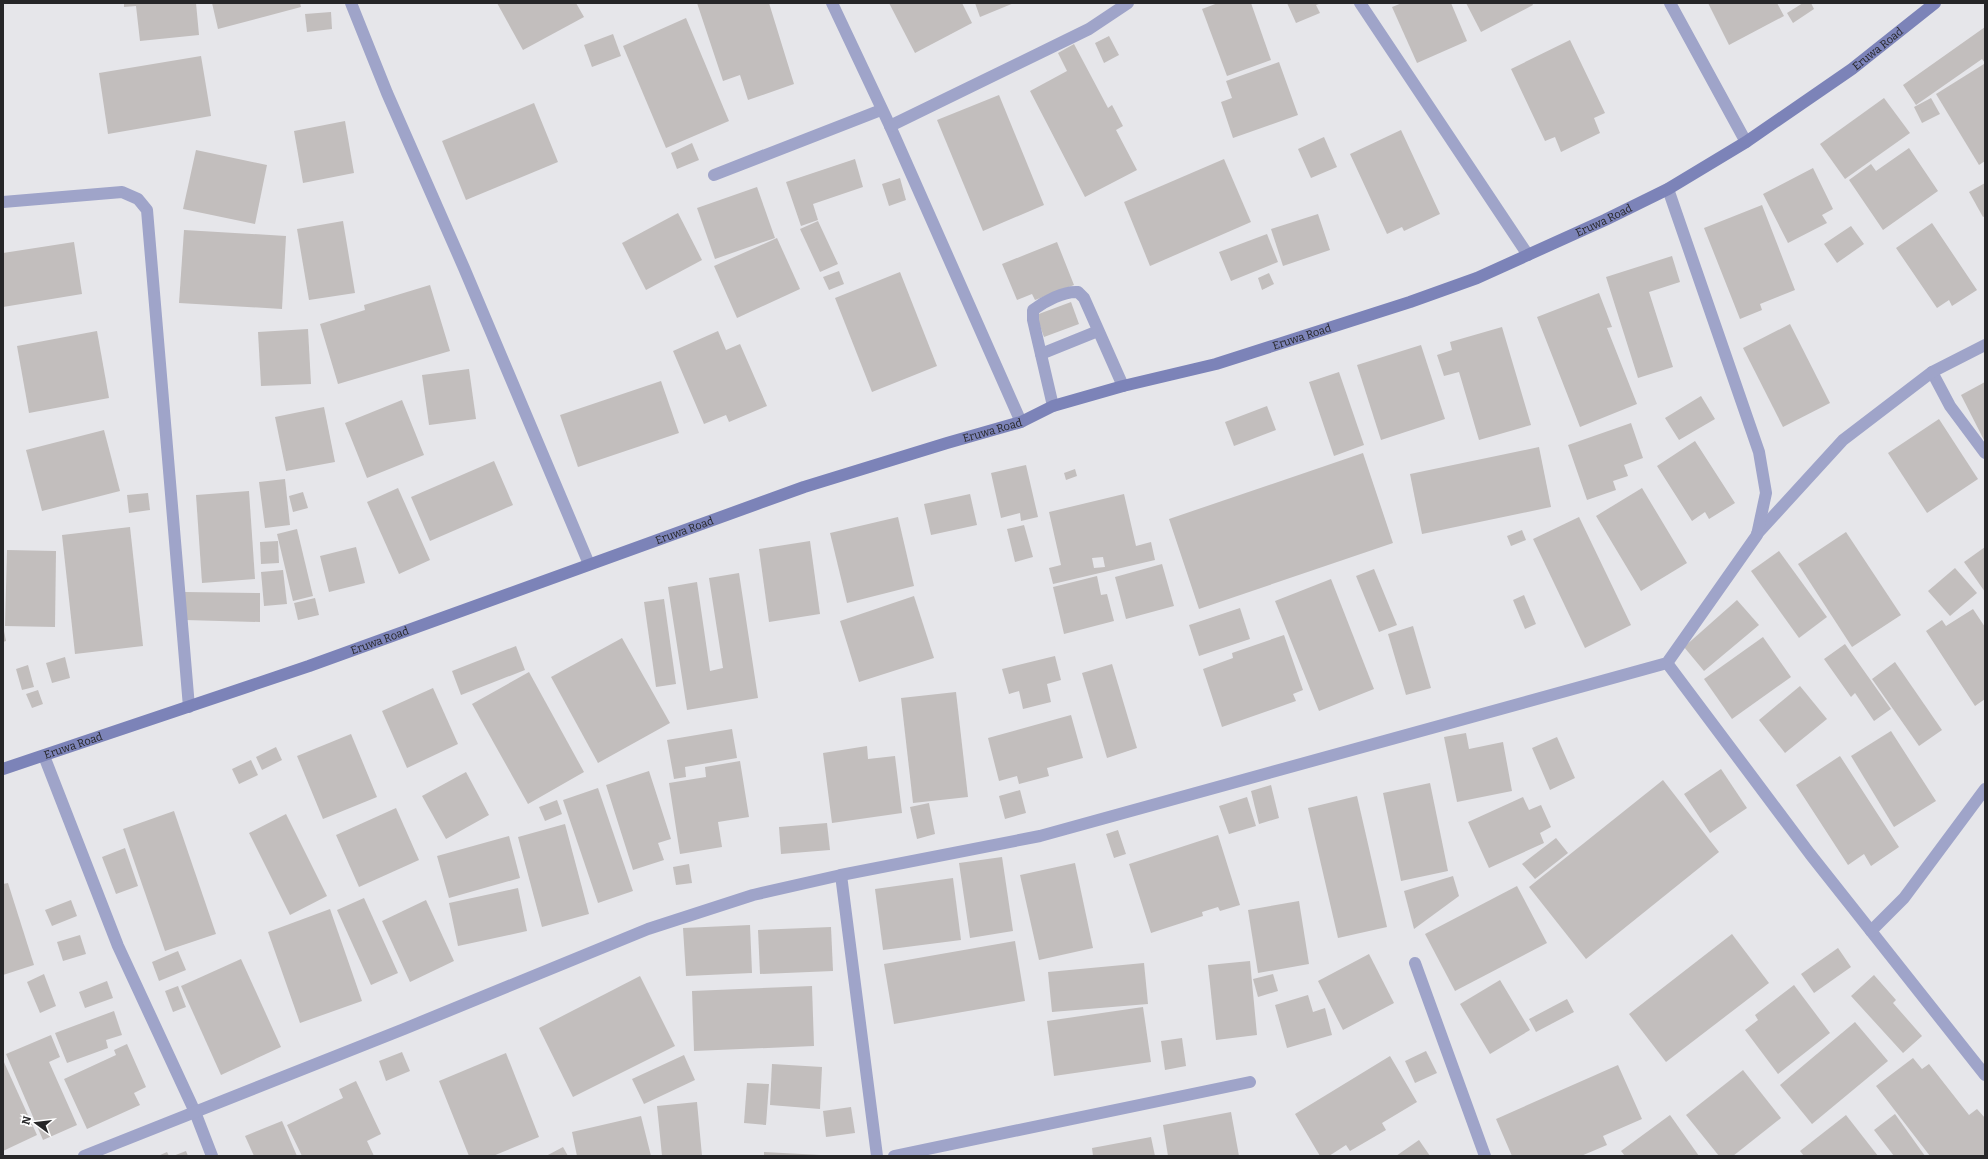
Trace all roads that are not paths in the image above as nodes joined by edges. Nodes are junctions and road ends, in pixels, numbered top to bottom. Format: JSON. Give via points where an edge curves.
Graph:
{"nodes":[{"id":1,"x":351,"y":3,"type":"edge"},
{"id":2,"x":832,"y":3,"type":"edge"},
{"id":3,"x":1128,"y":3,"type":"edge"},
{"id":4,"x":1360,"y":3,"type":"edge"},
{"id":5,"x":1670,"y":3,"type":"edge"},
{"id":6,"x":1935,"y":3,"type":"edge"},
{"id":7,"x":881,"y":110,"type":"junction"},
{"id":8,"x":890,"y":126,"type":"junction"},
{"id":9,"x":1746,"y":142,"type":"junction"},
{"id":10,"x":714,"y":175,"type":"dead end"},
{"id":11,"x":1668,"y":189,"type":"junction"},
{"id":12,"x":3,"y":202,"type":"edge"},
{"id":13,"x":1528,"y":255,"type":"junction"},
{"id":14,"x":1098,"y":331,"type":"junction"},
{"id":15,"x":1985,"y":345,"type":"edge"},
{"id":16,"x":1041,"y":354,"type":"junction"},
{"id":17,"x":1932,"y":372,"type":"junction"},
{"id":18,"x":1122,"y":386,"type":"junction"},
{"id":19,"x":1053,"y":406,"type":"junction"},
{"id":20,"x":1021,"y":422,"type":"junction"},
{"id":21,"x":1985,"y":453,"type":"edge"},
{"id":22,"x":1756,"y":535,"type":"junction"},
{"id":23,"x":589,"y":564,"type":"junction"},
{"id":24,"x":1667,"y":663,"type":"junction"},
{"id":25,"x":189,"y":707,"type":"junction"},
{"id":26,"x":44,"y":756,"type":"junction"},
{"id":27,"x":3,"y":769,"type":"edge"},
{"id":28,"x":1985,"y":789,"type":"edge"},
{"id":29,"x":841,"y":875,"type":"junction"},
{"id":30,"x":1871,"y":931,"type":"junction"},
{"id":31,"x":1415,"y":963,"type":"dead end"},
{"id":32,"x":1985,"y":1075,"type":"edge"},
{"id":33,"x":1250,"y":1082,"type":"dead end"},
{"id":34,"x":195,"y":1112,"type":"junction"},
{"id":35,"x":84,"y":1156,"type":"edge"},
{"id":36,"x":212,"y":1156,"type":"edge"},
{"id":37,"x":877,"y":1156,"type":"edge"},
{"id":38,"x":894,"y":1156,"type":"edge"},
{"id":39,"x":1485,"y":1156,"type":"edge"}],
"edges":[{"from":1,"to":23,"type":"street","via":[[387,93]]},
{"from":2,"to":7,"type":"street"},
{"from":3,"to":8,"type":"street","via":[[1088,29]]},
{"from":4,"to":13,"type":"street"},
{"from":5,"to":9,"type":"street"},
{"from":6,"to":9,"type":"main road","name":"Eruwa Road","via":[[1852,69]]},
{"from":7,"to":8,"type":"street"},
{"from":7,"to":10,"type":"street"},
{"from":8,"to":20,"type":"street"},
{"from":9,"to":11,"type":"main road","name":"Eruwa Road"},
{"from":11,"to":13,"type":"main road","name":"Eruwa Road"},
{"from":11,"to":22,"type":"street","via":[[1759,452],[1766,493]]},
{"from":12,"to":25,"type":"street","via":[[122,192],[138,199],[147,210]]},
{"from":13,"to":18,"type":"main road","name":"Eruwa Road","via":[[1477,278],[1403,305],[1216,364]]},
{"from":14,"to":16,"type":"street"},
{"from":14,"to":16,"type":"street","via":[[1084,298],[1078,292],[1070,291],[1033,310]]},
{"from":14,"to":18,"type":"street"},
{"from":15,"to":17,"type":"street"},
{"from":16,"to":19,"type":"street"},
{"from":17,"to":21,"type":"street","via":[[1950,406]]},
{"from":17,"to":22,"type":"street","via":[[1843,440]]},
{"from":18,"to":19,"type":"main road","name":"Eruwa Road"},
{"from":19,"to":20,"type":"main road","name":"Eruwa Road"},
{"from":20,"to":23,"type":"main road","name":"Eruwa Road","via":[[804,487]]},
{"from":22,"to":24,"type":"street"},
{"from":23,"to":25,"type":"main road","name":"Eruwa Road"},
{"from":24,"to":29,"type":"street","via":[[1040,836]]},
{"from":24,"to":30,"type":"street"},
{"from":25,"to":26,"type":"main road","name":"Eruwa Road"},
{"from":26,"to":27,"type":"main road","name":"Eruwa Road"},
{"from":26,"to":34,"type":"street","via":[[118,946]]},
{"from":28,"to":30,"type":"street","via":[[1904,898]]},
{"from":29,"to":34,"type":"street","via":[[754,895],[648,930]]},
{"from":29,"to":37,"type":"street"},
{"from":30,"to":32,"type":"street"},
{"from":31,"to":39,"type":"street"},
{"from":33,"to":38,"type":"street"},
{"from":34,"to":35,"type":"street"},
{"from":34,"to":36,"type":"street"}]}
